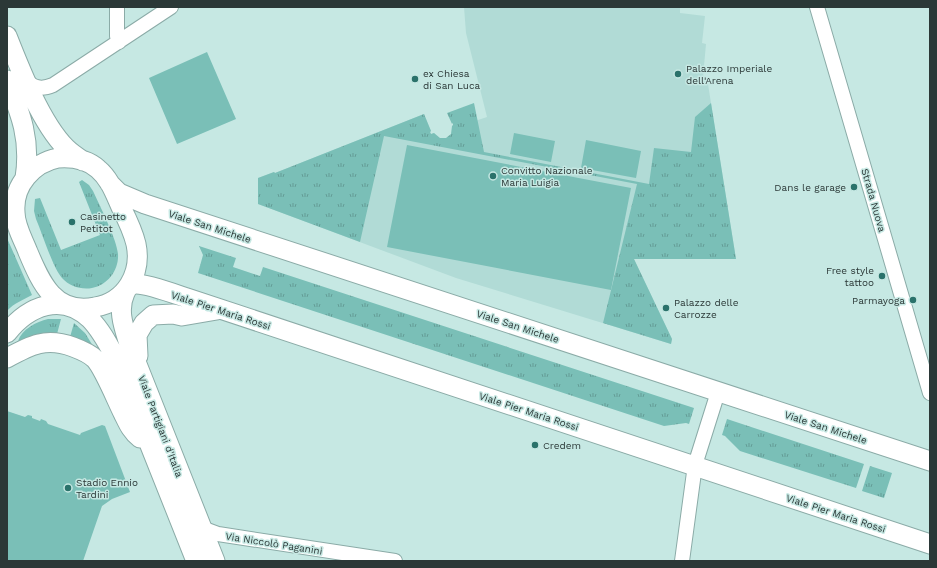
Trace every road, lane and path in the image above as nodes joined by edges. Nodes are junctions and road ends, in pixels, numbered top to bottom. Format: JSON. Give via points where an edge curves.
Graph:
{"nodes":[{"id":1,"x":117,"y":7,"type":"edge"},
{"id":2,"x":171,"y":7,"type":"edge"},
{"id":3,"x":816,"y":7,"type":"edge"},
{"id":4,"x":7,"y":36,"type":"edge"},
{"id":5,"x":119,"y":42,"type":"junction"},
{"id":6,"x":15,"y":76,"type":"edge"},
{"id":7,"x":87,"y":162,"type":"junction"},
{"id":8,"x":110,"y":184,"type":"junction"},
{"id":9,"x":13,"y":196,"type":"edge"},
{"id":10,"x":127,"y":288,"type":"junction"},
{"id":11,"x":72,"y":307,"type":"junction"},
{"id":12,"x":221,"y":309,"type":"junction"},
{"id":13,"x":7,"y":333,"type":"edge"},
{"id":14,"x":7,"y":358,"type":"edge"},
{"id":15,"x":138,"y":366,"type":"junction"},
{"id":16,"x":718,"y":392,"type":"junction"},
{"id":17,"x":930,"y":393,"type":"edge"},
{"id":18,"x":156,"y":460,"type":"junction"},
{"id":19,"x":930,"y":461,"type":"edge"},
{"id":20,"x":695,"y":465,"type":"junction"},
{"id":21,"x":202,"y":528,"type":"junction"},
{"id":22,"x":930,"y":544,"type":"edge"},
{"id":23,"x":196,"y":561,"type":"edge"},
{"id":24,"x":214,"y":561,"type":"edge"},
{"id":25,"x":395,"y":561,"type":"edge"},
{"id":26,"x":682,"y":561,"type":"edge"}],
"edges":[{"from":1,"to":5,"type":"street"},
{"from":2,"to":5,"type":"street"},
{"from":3,"to":17,"type":"street","name":"Strada Nuova"},
{"from":4,"to":6,"type":"main road"},
{"from":5,"to":6,"type":"street","via":[[47,88],[33,86],[27,80]]},
{"from":6,"to":7,"type":"main road","via":[[66,148]]},
{"from":6,"to":9,"type":"main road","via":[[28,158]]},
{"from":7,"to":8,"type":"main road","via":[[98,168]]},
{"from":7,"to":9,"type":"main road","via":[[73,158],[50,160],[35,168]]},
{"from":8,"to":10,"type":"main road","via":[[137,250],[137,268]]},
{"from":8,"to":16,"type":"main road","name":"Viale San Michele","via":[[119,193],[146,204]]},
{"from":9,"to":11,"type":"main road","via":[[16,220],[37,272],[50,294]]},
{"from":10,"to":11,"type":"main road","via":[[102,306],[87,309]]},
{"from":10,"to":12,"type":"main road","name":"Viale Pier Maria Rossi","via":[[133,284],[142,285]]},
{"from":10,"to":15,"type":"main road","name":"Viale Partigiani d'Italia","via":[[121,304],[121,314]]},
{"from":11,"to":13,"type":"main road","via":[[52,305],[36,309],[21,318]]},
{"from":11,"to":18,"type":"main road","name":"Viale Partigiani d'Italia","via":[[91,320],[106,340]]},
{"from":12,"to":15,"type":"main road","via":[[182,316],[153,315],[137,334]]},
{"from":12,"to":20,"type":"main road","name":"Viale Pier Maria Rossi"},
{"from":14,"to":18,"type":"main road","via":[[29,346],[47,342],[69,345],[90,355],[101,368],[130,428],[147,444]]},
{"from":15,"to":21,"type":"main road","name":"Viale Partigiani d'Italia"},
{"from":16,"to":19,"type":"main road","name":"Viale San Michele"},
{"from":16,"to":20,"type":"street"},
{"from":18,"to":23,"type":"main road","name":"Viale Partigiani d'Italia"},
{"from":20,"to":22,"type":"main road","name":"Viale Pier Maria Rossi"},
{"from":20,"to":26,"type":"street"},
{"from":21,"to":24,"type":"main road","name":"Viale Partigiani d'Italia"},
{"from":21,"to":25,"type":"street","name":"Via Niccolò Paganini","via":[[218,534]]}]}
